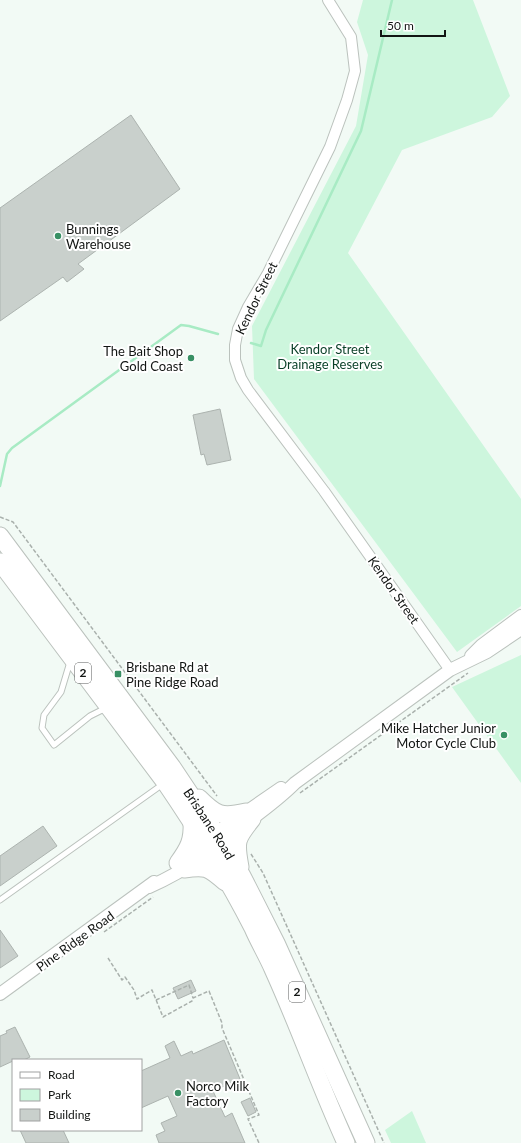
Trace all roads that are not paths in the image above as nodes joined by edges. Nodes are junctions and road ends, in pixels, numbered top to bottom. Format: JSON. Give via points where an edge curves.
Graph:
{"nodes":[{"id":1,"x":328,"y":0,"type":"edge"},
{"id":2,"x":0,"y":536,"type":"edge"},
{"id":3,"x":0,"y":562,"type":"edge"},
{"id":4,"x":521,"y":616,"type":"edge"},
{"id":5,"x":521,"y":628,"type":"edge"},
{"id":6,"x":72,"y":658,"type":"junction"},
{"id":7,"x":468,"y":667,"type":"junction"},
{"id":8,"x":450,"y":670,"type":"junction"},
{"id":9,"x":114,"y":713,"type":"junction"},
{"id":10,"x":182,"y":781,"type":"junction"},
{"id":11,"x":165,"y":782,"type":"junction"},
{"id":12,"x":249,"y":815,"type":"junction"},
{"id":13,"x":192,"y":822,"type":"junction"},
{"id":14,"x":213,"y":842,"type":"junction"},
{"id":15,"x":181,"y":866,"type":"junction"},
{"id":16,"x":237,"y":881,"type":"junction"},
{"id":17,"x":0,"y":900,"type":"edge"},
{"id":18,"x":0,"y":994,"type":"edge"},
{"id":19,"x":346,"y":1143,"type":"edge"},
{"id":20,"x":366,"y":1143,"type":"edge"}],
"edges":[{"from":1,"to":8,"type":"street","name":"Kendor Street","via":[[351,37],[355,71],[330,147],[238,329],[235,360],[248,390],[324,491]]},
{"from":2,"to":10,"type":"highway","name":"Brisbane Road","number":"2"},
{"from":3,"to":6,"type":"highway","name":"Brisbane Road","number":"2"},
{"from":4,"to":7,"type":"street","via":[[482,645]]},
{"from":5,"to":7,"type":"street"},
{"from":6,"to":9,"type":"highway","name":"Brisbane Road","number":"2"},
{"from":6,"to":9,"type":"lane","via":[[61,692],[44,715],[42,728],[54,745],[90,716],[102,710]]},
{"from":7,"to":8,"type":"street","name":"Pine Ridge Road"},
{"from":8,"to":12,"type":"street","name":"Pine Ridge Road","via":[[298,788],[279,789]]},
{"from":9,"to":11,"type":"highway","name":"Brisbane Road","number":"2"},
{"from":10,"to":12,"type":"highway","via":[[215,813]]},
{"from":10,"to":14,"type":"highway","name":"Brisbane Road","number":"2"},
{"from":11,"to":13,"type":"highway","name":"Brisbane Road","number":"2"},
{"from":11,"to":17,"type":"lane"},
{"from":12,"to":14,"type":"street","name":"Pine Ridge Road"},
{"from":12,"to":16,"type":"highway","via":[[237,840]]},
{"from":13,"to":14,"type":"highway","name":"Brisbane Road","number":"2"},
{"from":13,"to":15,"type":"highway","via":[[190,844]]},
{"from":14,"to":15,"type":"street","name":"Pine Ridge Road"},
{"from":14,"to":16,"type":"highway","name":"Brisbane Road","number":"2"},
{"from":15,"to":16,"type":"highway","via":[[208,869]]},
{"from":15,"to":18,"type":"street","name":"Pine Ridge Road"},
{"from":16,"to":19,"type":"highway","name":"Brisbane Road","number":"2"},
{"from":16,"to":20,"type":"highway","name":"Brisbane Road","number":"2","via":[[280,953]]}]}
